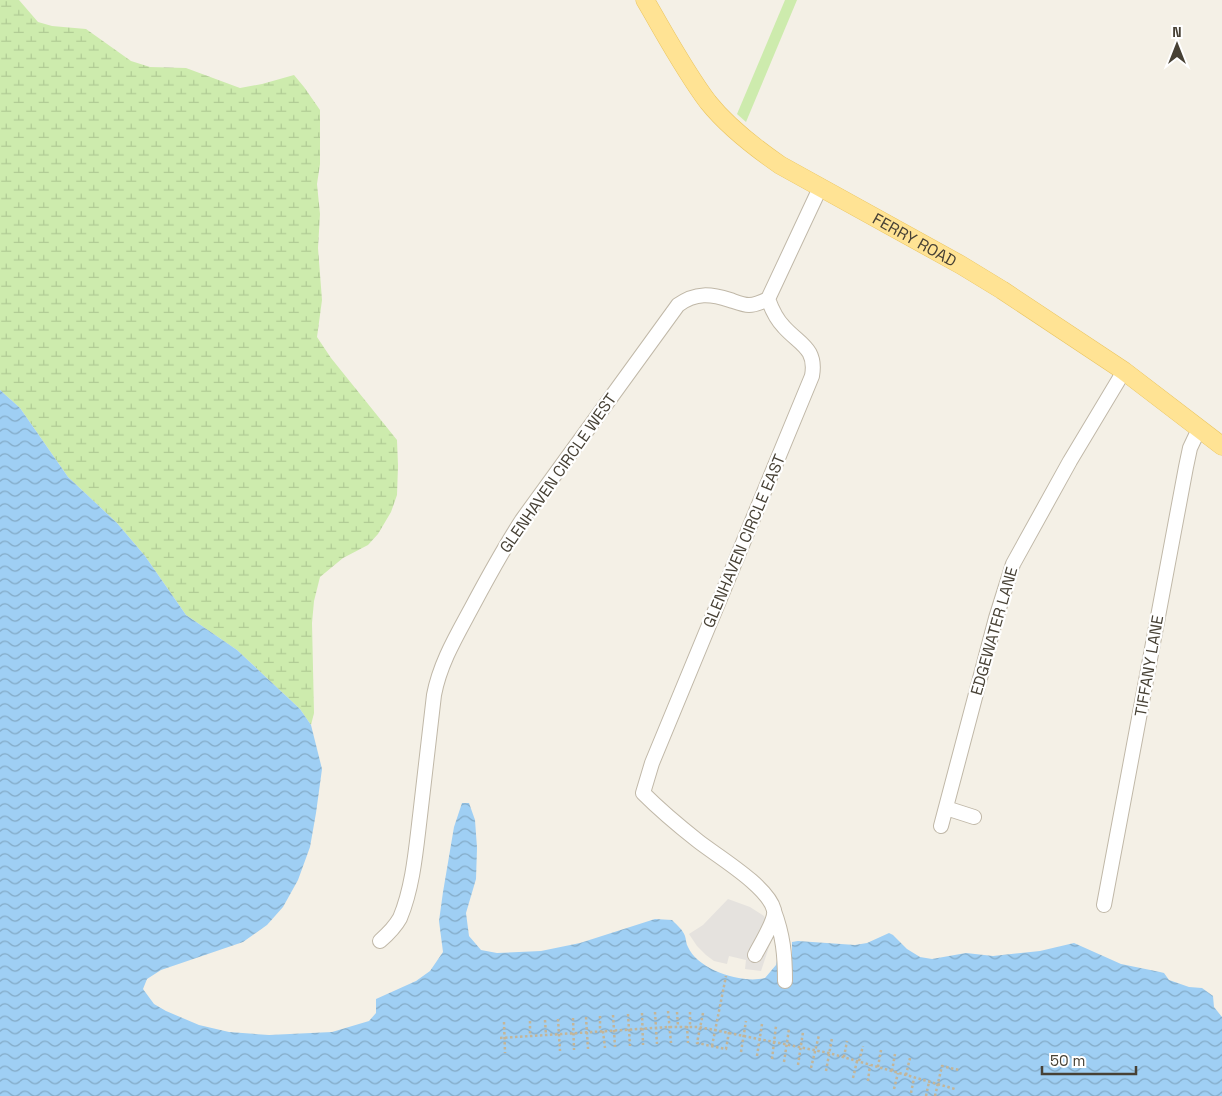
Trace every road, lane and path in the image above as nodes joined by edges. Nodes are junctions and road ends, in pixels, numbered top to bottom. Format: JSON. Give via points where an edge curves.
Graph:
{"nodes":[{"id":1,"x":645,"y":0,"type":"edge"},
{"id":2,"x":820,"y":188,"type":"junction"},
{"id":3,"x":768,"y":299,"type":"junction"},
{"id":4,"x":1124,"y":372,"type":"junction"},
{"id":5,"x":1199,"y":430,"type":"junction"},
{"id":6,"x":1222,"y":446,"type":"edge"},
{"id":7,"x":946,"y":808,"type":"junction"},
{"id":8,"x":974,"y":817,"type":"dead end"},
{"id":9,"x":942,"y":826,"type":"dead end"},
{"id":10,"x":1104,"y":905,"type":"dead end"},
{"id":11,"x":774,"y":910,"type":"junction"},
{"id":12,"x":380,"y":941,"type":"dead end"},
{"id":13,"x":755,"y":955,"type":"dead end"},
{"id":14,"x":726,"y":976,"type":"dead end"},
{"id":15,"x":785,"y":980,"type":"dead end"},
{"id":16,"x":668,"y":1011,"type":"dead end"},
{"id":17,"x":655,"y":1012,"type":"dead end"},
{"id":18,"x":677,"y":1012,"type":"dead end"},
{"id":19,"x":690,"y":1012,"type":"dead end"},
{"id":20,"x":642,"y":1013,"type":"dead end"},
{"id":21,"x":703,"y":1013,"type":"dead end"},
{"id":22,"x":628,"y":1014,"type":"dead end"},
{"id":23,"x":613,"y":1015,"type":"dead end"},
{"id":24,"x":600,"y":1016,"type":"dead end"},
{"id":25,"x":586,"y":1017,"type":"dead end"},
{"id":26,"x":573,"y":1018,"type":"dead end"},
{"id":27,"x":558,"y":1019,"type":"dead end"},
{"id":28,"x":545,"y":1020,"type":"dead end"},
{"id":29,"x":746,"y":1020,"type":"dead end"},
{"id":30,"x":530,"y":1021,"type":"dead end"},
{"id":31,"x":504,"y":1022,"type":"dead end"},
{"id":32,"x":762,"y":1024,"type":"dead end"},
{"id":33,"x":678,"y":1026,"type":"junction"},
{"id":34,"x":689,"y":1026,"type":"junction"},
{"id":35,"x":776,"y":1026,"type":"dead end"},
{"id":36,"x":669,"y":1027,"type":"junction"},
{"id":37,"x":699,"y":1027,"type":"junction"},
{"id":38,"x":642,"y":1028,"type":"junction"},
{"id":39,"x":656,"y":1028,"type":"junction"},
{"id":40,"x":629,"y":1029,"type":"junction"},
{"id":41,"x":715,"y":1029,"type":"junction"},
{"id":42,"x":789,"y":1029,"type":"dead end"},
{"id":43,"x":614,"y":1030,"type":"junction"},
{"id":44,"x":602,"y":1031,"type":"junction"},
{"id":45,"x":587,"y":1032,"type":"junction"},
{"id":46,"x":729,"y":1032,"type":"junction"},
{"id":47,"x":803,"y":1032,"type":"dead end"},
{"id":48,"x":573,"y":1033,"type":"junction"},
{"id":49,"x":559,"y":1034,"type":"junction"},
{"id":50,"x":546,"y":1035,"type":"junction"},
{"id":51,"x":744,"y":1035,"type":"junction"},
{"id":52,"x":819,"y":1035,"type":"dead end"},
{"id":53,"x":530,"y":1036,"type":"junction"},
{"id":54,"x":502,"y":1038,"type":"junction"},
{"id":55,"x":760,"y":1038,"type":"junction"},
{"id":56,"x":832,"y":1038,"type":"dead end"},
{"id":57,"x":774,"y":1041,"type":"junction"},
{"id":58,"x":847,"y":1042,"type":"dead end"},
{"id":59,"x":671,"y":1043,"type":"dead end"},
{"id":60,"x":688,"y":1043,"type":"dead end"},
{"id":61,"x":657,"y":1044,"type":"dead end"},
{"id":62,"x":787,"y":1044,"type":"junction"},
{"id":63,"x":643,"y":1045,"type":"dead end"},
{"id":64,"x":630,"y":1046,"type":"dead end"},
{"id":65,"x":712,"y":1046,"type":"junction"},
{"id":66,"x":863,"y":1046,"type":"dead end"},
{"id":67,"x":615,"y":1047,"type":"dead end"},
{"id":68,"x":801,"y":1047,"type":"junction"},
{"id":69,"x":604,"y":1048,"type":"dead end"},
{"id":70,"x":588,"y":1049,"type":"dead end"},
{"id":71,"x":574,"y":1050,"type":"dead end"},
{"id":72,"x":815,"y":1050,"type":"junction"},
{"id":73,"x":881,"y":1050,"type":"dead end"},
{"id":74,"x":560,"y":1051,"type":"dead end"},
{"id":75,"x":741,"y":1052,"type":"dead end"},
{"id":76,"x":505,"y":1053,"type":"dead end"},
{"id":77,"x":829,"y":1053,"type":"junction"},
{"id":78,"x":895,"y":1054,"type":"dead end"},
{"id":79,"x":757,"y":1056,"type":"dead end"},
{"id":80,"x":844,"y":1057,"type":"junction"},
{"id":81,"x":910,"y":1058,"type":"dead end"},
{"id":82,"x":772,"y":1059,"type":"dead end"},
{"id":83,"x":858,"y":1061,"type":"junction"},
{"id":84,"x":784,"y":1062,"type":"dead end"},
{"id":85,"x":798,"y":1065,"type":"dead end"},
{"id":86,"x":870,"y":1065,"type":"junction"},
{"id":87,"x":878,"y":1067,"type":"junction"},
{"id":88,"x":812,"y":1068,"type":"dead end"},
{"id":89,"x":959,"y":1070,"type":"dead end"},
{"id":90,"x":826,"y":1071,"type":"dead end"},
{"id":91,"x":892,"y":1071,"type":"junction"},
{"id":92,"x":898,"y":1073,"type":"junction"},
{"id":93,"x":906,"y":1075,"type":"junction"},
{"id":94,"x":853,"y":1078,"type":"dead end"},
{"id":95,"x":914,"y":1078,"type":"junction"},
{"id":96,"x":868,"y":1082,"type":"dead end"},
{"id":97,"x":929,"y":1082,"type":"junction"},
{"id":98,"x":938,"y":1084,"type":"junction"},
{"id":99,"x":894,"y":1089,"type":"dead end"},
{"id":100,"x":955,"y":1089,"type":"dead end"},
{"id":101,"x":911,"y":1093,"type":"dead end"},
{"id":102,"x":926,"y":1096,"type":"edge"},
{"id":103,"x":936,"y":1096,"type":"edge"}],
"edges":[{"from":1,"to":2,"type":"main road","name":"FERRY ROAD","via":[[692,78],[720,115],[764,154]]},
{"from":2,"to":3,"type":"street"},
{"from":2,"to":4,"type":"main road","name":"FERRY ROAD","via":[[961,265]]},
{"from":3,"to":11,"type":"street","name":"GLENHAVEN CIRCLE EAST","via":[[777,319],[810,352],[814,364],[812,376],[656,753],[643,793],[697,840],[755,883]]},
{"from":3,"to":12,"type":"street","name":"GLENHAVEN CIRCLE WEST","via":[[750,305],[707,294],[692,297],[678,305],[508,543],[454,640],[437,682],[411,878],[399,919]]},
{"from":4,"to":5,"type":"main road","name":"FERRY ROAD"},
{"from":4,"to":7,"type":"street","name":"EDGEWATER LANE","via":[[1010,570]]},
{"from":5,"to":6,"type":"main road","name":"FERRY ROAD"},
{"from":5,"to":10,"type":"street","name":"TIFFANY LANE","via":[[1190,448]]},
{"from":7,"to":8,"type":"street"},
{"from":7,"to":9,"type":"street","name":"EDGEWATER LANE"},
{"from":11,"to":13,"type":"street","via":[[774,918]]},
{"from":11,"to":15,"type":"street","via":[[783,938]]},
{"from":14,"to":41,"type":"path"},
{"from":16,"to":36,"type":"path"},
{"from":17,"to":39,"type":"path"},
{"from":18,"to":33,"type":"path"},
{"from":19,"to":34,"type":"path"},
{"from":20,"to":38,"type":"path"},
{"from":21,"to":37,"type":"path"},
{"from":22,"to":40,"type":"path"},
{"from":23,"to":43,"type":"path"},
{"from":24,"to":44,"type":"path"},
{"from":25,"to":45,"type":"path"},
{"from":26,"to":48,"type":"path"},
{"from":27,"to":49,"type":"path"},
{"from":28,"to":50,"type":"path"},
{"from":29,"to":51,"type":"path"},
{"from":30,"to":53,"type":"path"},
{"from":31,"to":54,"type":"path"},
{"from":32,"to":55,"type":"path"},
{"from":33,"to":34,"type":"path"},
{"from":33,"to":36,"type":"path"},
{"from":34,"to":37,"type":"path"},
{"from":34,"to":60,"type":"path"},
{"from":35,"to":57,"type":"path"},
{"from":36,"to":39,"type":"path"},
{"from":36,"to":59,"type":"path"},
{"from":37,"to":41,"type":"path"},
{"from":37,"to":65,"type":"path","via":[[697,1043]]},
{"from":38,"to":39,"type":"path"},
{"from":38,"to":40,"type":"path"},
{"from":38,"to":63,"type":"path"},
{"from":39,"to":61,"type":"path"},
{"from":40,"to":43,"type":"path"},
{"from":40,"to":64,"type":"path"},
{"from":41,"to":46,"type":"path"},
{"from":41,"to":65,"type":"path"},
{"from":42,"to":62,"type":"path"},
{"from":43,"to":44,"type":"path"},
{"from":43,"to":67,"type":"path"},
{"from":44,"to":45,"type":"path"},
{"from":44,"to":69,"type":"path"},
{"from":45,"to":48,"type":"path"},
{"from":45,"to":70,"type":"path"},
{"from":46,"to":51,"type":"path"},
{"from":46,"to":65,"type":"path","via":[[726,1049]]},
{"from":47,"to":68,"type":"path"},
{"from":48,"to":49,"type":"path"},
{"from":48,"to":71,"type":"path"},
{"from":49,"to":50,"type":"path"},
{"from":49,"to":74,"type":"path"},
{"from":50,"to":53,"type":"path"},
{"from":51,"to":55,"type":"path"},
{"from":51,"to":75,"type":"path"},
{"from":52,"to":72,"type":"path"},
{"from":53,"to":54,"type":"path"},
{"from":54,"to":76,"type":"path"},
{"from":55,"to":57,"type":"path"},
{"from":55,"to":79,"type":"path"},
{"from":56,"to":77,"type":"path"},
{"from":57,"to":62,"type":"path"},
{"from":57,"to":82,"type":"path"},
{"from":58,"to":80,"type":"path"},
{"from":62,"to":68,"type":"path"},
{"from":62,"to":84,"type":"path"},
{"from":66,"to":83,"type":"path"},
{"from":68,"to":72,"type":"path"},
{"from":68,"to":85,"type":"path"},
{"from":72,"to":77,"type":"path"},
{"from":72,"to":88,"type":"path"},
{"from":73,"to":87,"type":"path"},
{"from":77,"to":80,"type":"path"},
{"from":77,"to":90,"type":"path"},
{"from":78,"to":91,"type":"path"},
{"from":80,"to":83,"type":"path"},
{"from":81,"to":93,"type":"path"},
{"from":83,"to":86,"type":"path"},
{"from":83,"to":94,"type":"path"},
{"from":86,"to":87,"type":"path"},
{"from":86,"to":96,"type":"path"},
{"from":87,"to":91,"type":"path"},
{"from":89,"to":98,"type":"path","via":[[942,1066]]},
{"from":91,"to":92,"type":"path"},
{"from":92,"to":93,"type":"path"},
{"from":92,"to":99,"type":"path"},
{"from":93,"to":95,"type":"path"},
{"from":95,"to":97,"type":"path"},
{"from":95,"to":101,"type":"path"},
{"from":97,"to":98,"type":"path"},
{"from":97,"to":102,"type":"path"},
{"from":98,"to":100,"type":"path"},
{"from":98,"to":103,"type":"path"}]}
